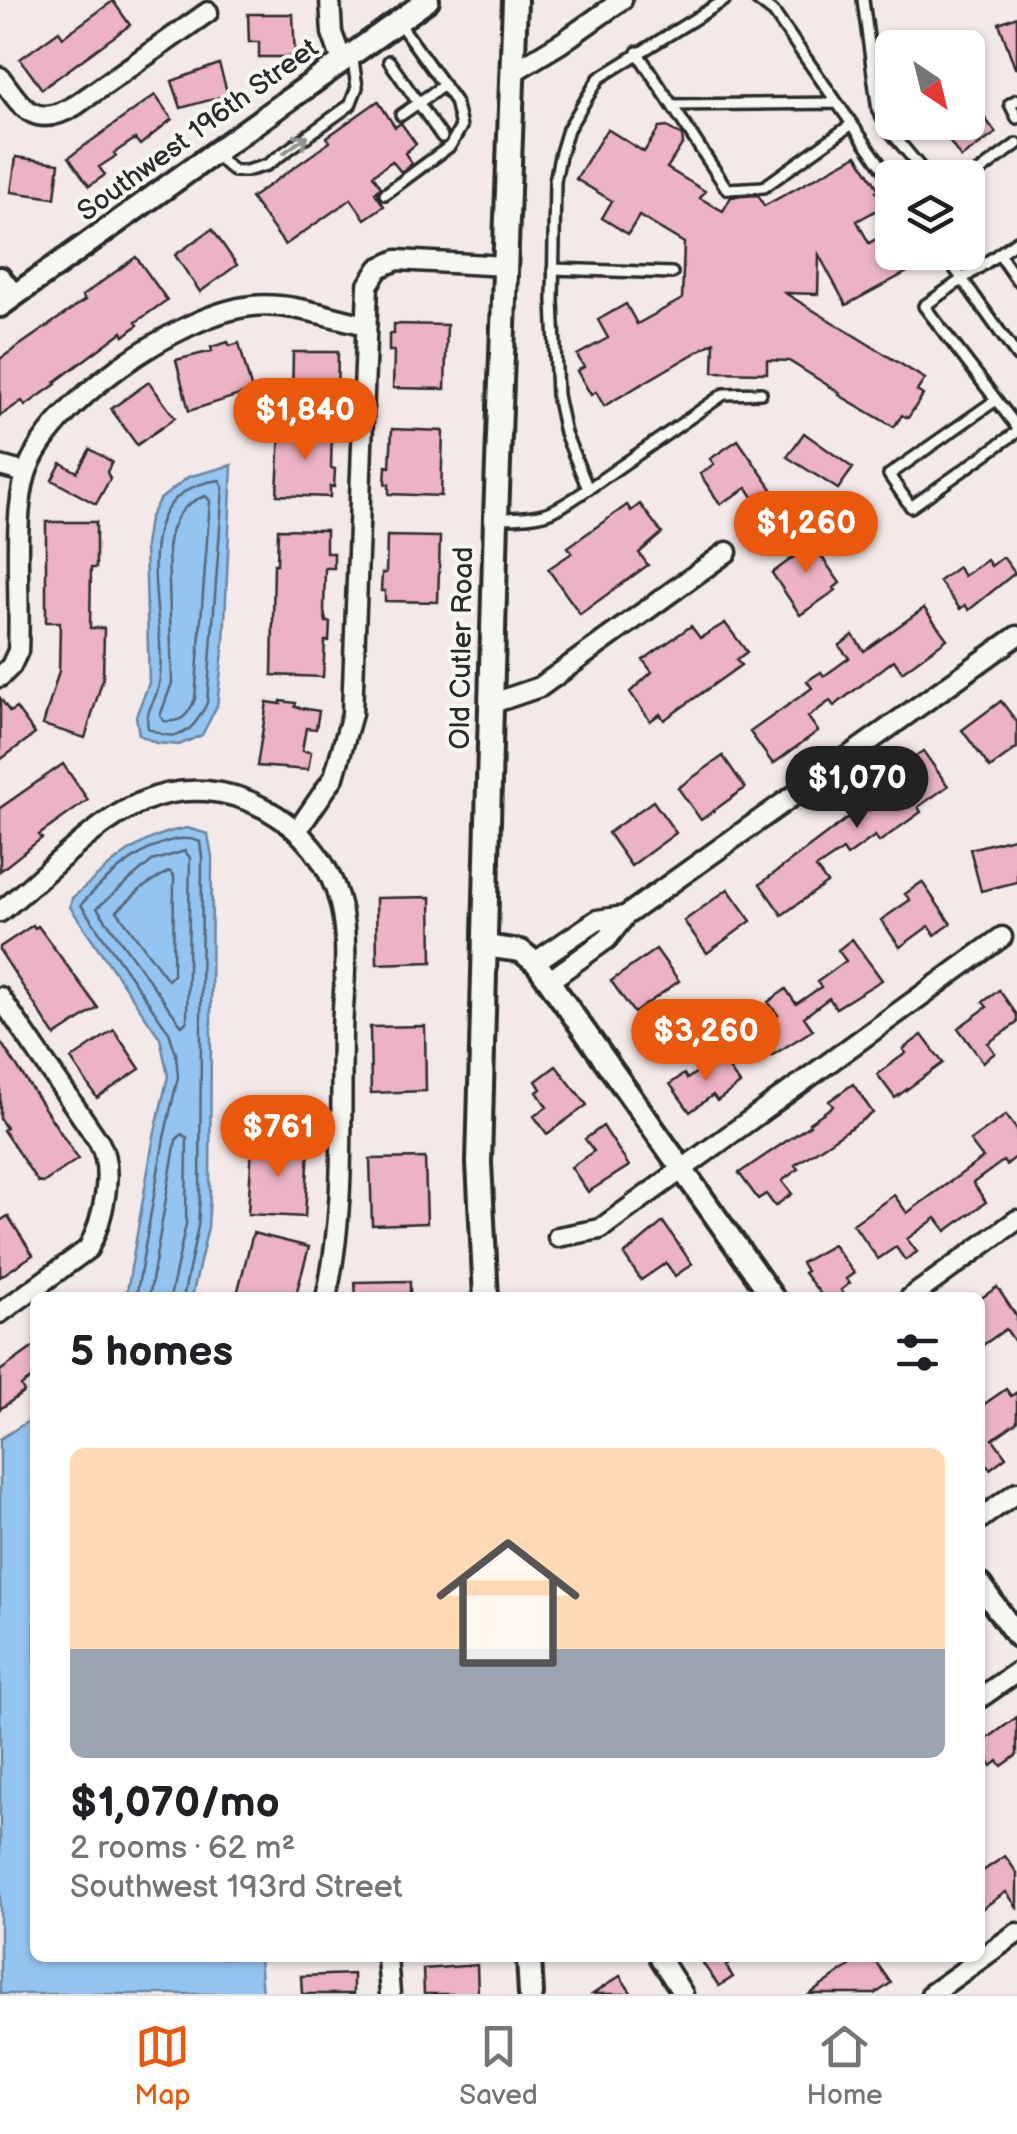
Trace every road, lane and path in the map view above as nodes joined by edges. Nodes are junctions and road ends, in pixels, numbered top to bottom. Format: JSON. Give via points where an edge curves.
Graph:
{"nodes":[{"id":1,"x":330,"y":0,"type":"edge"},
{"id":2,"x":428,"y":0,"type":"edge"},
{"id":3,"x":515,"y":0,"type":"edge"},
{"id":4,"x":622,"y":0,"type":"edge"},
{"id":5,"x":725,"y":0,"type":"edge"},
{"id":6,"x":757,"y":0,"type":"edge"},
{"id":7,"x":863,"y":0,"type":"edge"},
{"id":8,"x":208,"y":12,"type":"dead end"},
{"id":9,"x":398,"y":21,"type":"junction"},
{"id":10,"x":637,"y":52,"type":"junction"},
{"id":11,"x":347,"y":58,"type":"junction"},
{"id":12,"x":389,"y":61,"type":"dead end"},
{"id":13,"x":513,"y":72,"type":"junction"},
{"id":14,"x":0,"y":77,"type":"edge"},
{"id":15,"x":444,"y":84,"type":"junction"},
{"id":16,"x":1017,"y":100,"type":"edge"},
{"id":17,"x":418,"y":102,"type":"junction"},
{"id":18,"x":838,"y":103,"type":"junction"},
{"id":19,"x":672,"y":105,"type":"junction"},
{"id":20,"x":400,"y":115,"type":"dead end"},
{"id":21,"x":1017,"y":118,"type":"edge"},
{"id":22,"x":852,"y":124,"type":"junction"},
{"id":23,"x":442,"y":137,"type":"dead end"},
{"id":24,"x":1017,"y":144,"type":"edge"},
{"id":25,"x":214,"y":153,"type":"junction"},
{"id":26,"x":877,"y":160,"type":"edge"},
{"id":27,"x":914,"y":160,"type":"edge"},
{"id":28,"x":985,"y":168,"type":"edge"},
{"id":29,"x":385,"y":194,"type":"dead end"},
{"id":30,"x":1017,"y":241,"type":"edge"},
{"id":31,"x":999,"y":254,"type":"junction"},
{"id":32,"x":506,"y":266,"type":"junction"},
{"id":33,"x":553,"y":269,"type":"junction"},
{"id":34,"x":955,"y":270,"type":"edge"},
{"id":35,"x":672,"y":272,"type":"dead end"},
{"id":36,"x":0,"y":278,"type":"edge"},
{"id":37,"x":962,"y":280,"type":"junction"},
{"id":38,"x":1017,"y":280,"type":"edge"},
{"id":39,"x":7,"y":301,"type":"edge"},
{"id":40,"x":366,"y":324,"type":"junction"},
{"id":41,"x":1017,"y":356,"type":"edge"},
{"id":42,"x":761,"y":392,"type":"dead end"},
{"id":43,"x":996,"y":400,"type":"junction"},
{"id":44,"x":1017,"y":430,"type":"edge"},
{"id":45,"x":0,"y":466,"type":"edge"},
{"id":46,"x":26,"y":473,"type":"junction"},
{"id":47,"x":588,"y":488,"type":"junction"},
{"id":48,"x":496,"y":518,"type":"junction"},
{"id":49,"x":726,"y":552,"type":"dead end"},
{"id":50,"x":1017,"y":636,"type":"edge"},
{"id":51,"x":0,"y":677,"type":"edge"},
{"id":52,"x":490,"y":704,"type":"junction"},
{"id":53,"x":297,"y":831,"type":"junction"},
{"id":54,"x":0,"y":912,"type":"edge"},
{"id":55,"x":625,"y":916,"type":"junction"},
{"id":56,"x":582,"y":928,"type":"junction"},
{"id":57,"x":1002,"y":937,"type":"dead end"},
{"id":58,"x":486,"y":946,"type":"junction"},
{"id":59,"x":596,"y":947,"type":"junction"},
{"id":60,"x":535,"y":962,"type":"junction"},
{"id":61,"x":549,"y":981,"type":"junction"},
{"id":62,"x":0,"y":997,"type":"edge"},
{"id":63,"x":682,"y":1171,"type":"junction"},
{"id":64,"x":1017,"y":1220,"type":"edge"},
{"id":65,"x":558,"y":1237,"type":"dead end"},
{"id":66,"x":327,"y":1292,"type":"edge"},
{"id":67,"x":486,"y":1292,"type":"edge"},
{"id":68,"x":769,"y":1292,"type":"edge"},
{"id":69,"x":918,"y":1292,"type":"edge"},
{"id":70,"x":0,"y":1313,"type":"edge"},
{"id":71,"x":1017,"y":1492,"type":"edge"},
{"id":72,"x":985,"y":1515,"type":"edge"},
{"id":73,"x":985,"y":1593,"type":"edge"},
{"id":74,"x":1017,"y":1636,"type":"edge"},
{"id":75,"x":1017,"y":1672,"type":"edge"},
{"id":76,"x":985,"y":1694,"type":"edge"},
{"id":77,"x":1017,"y":1933,"type":"edge"},
{"id":78,"x":985,"y":1956,"type":"edge"},
{"id":79,"x":388,"y":1962,"type":"edge"},
{"id":80,"x":529,"y":1962,"type":"edge"},
{"id":81,"x":662,"y":1962,"type":"edge"},
{"id":82,"x":976,"y":1962,"type":"edge"},
{"id":83,"x":390,"y":1994,"type":"edge"},
{"id":84,"x":532,"y":1994,"type":"edge"},
{"id":85,"x":682,"y":1994,"type":"edge"},
{"id":86,"x":931,"y":1994,"type":"edge"}],
"edges":[{"from":1,"to":11,"type":"street","via":[[332,33]]},
{"from":2,"to":9,"type":"street","name":"Southwest 196th Street"},
{"from":3,"to":13,"type":"main road","name":"Old Cutler Road"},
{"from":4,"to":13,"type":"street"},
{"from":5,"to":10,"type":"lane"},
{"from":6,"to":18,"type":"lane","via":[[774,13]]},
{"from":7,"to":27,"type":"lane","via":[[875,101]]},
{"from":8,"to":14,"type":"street","via":[[55,116],[30,112]]},
{"from":9,"to":11,"type":"street","name":"Southwest 196th Street"},
{"from":9,"to":15,"type":"lane"},
{"from":10,"to":19,"type":"lane"},
{"from":10,"to":33,"type":"lane","via":[[599,78],[568,128],[555,181]]},
{"from":11,"to":25,"type":"street","name":"Southwest 196th Street"},
{"from":25,"to":11,"type":"lane","one_way":true,"via":[[234,171],[258,168],[350,106],[357,86]]},
{"from":12,"to":17,"type":"lane"},
{"from":13,"to":32,"type":"main road","name":"Old Cutler Road"},
{"from":15,"to":17,"type":"lane"},
{"from":15,"to":29,"type":"lane","via":[[460,110],[458,136]]},
{"from":16,"to":21,"type":"lane","via":[[1010,104]]},
{"from":17,"to":20,"type":"lane"},
{"from":17,"to":23,"type":"lane"},
{"from":18,"to":19,"type":"lane"},
{"from":18,"to":22,"type":"lane"},
{"from":19,"to":22,"type":"lane","via":[[727,188],[764,186]]},
{"from":22,"to":26,"type":"lane"},
{"from":24,"to":28,"type":"lane"},
{"from":25,"to":39,"type":"street","name":"Southwest 196th Street"},
{"from":30,"to":31,"type":"lane"},
{"from":31,"to":37,"type":"lane"},
{"from":31,"to":38,"type":"lane"},
{"from":32,"to":40,"type":"street","via":[[390,261],[370,282]]},
{"from":32,"to":48,"type":"main road","name":"Old Cutler Road"},
{"from":33,"to":35,"type":"lane"},
{"from":33,"to":47,"type":"lane","via":[[557,396]]},
{"from":34,"to":37,"type":"lane"},
{"from":36,"to":39,"type":"street"},
{"from":37,"to":41,"type":"lane"},
{"from":37,"to":43,"type":"lane","via":[[924,306]]},
{"from":40,"to":46,"type":"street","via":[[265,306],[200,320],[79,399],[46,436]]},
{"from":40,"to":53,"type":"street","via":[[352,714],[331,784]]},
{"from":42,"to":47,"type":"lane","via":[[724,394]]},
{"from":43,"to":44,"type":"lane"},
{"from":43,"to":44,"type":"lane","via":[[889,475],[911,507]]},
{"from":45,"to":46,"type":"street"},
{"from":46,"to":51,"type":"street","via":[[19,642],[15,661]]},
{"from":47,"to":48,"type":"lane","via":[[536,518]]},
{"from":48,"to":52,"type":"main road","name":"Old Cutler Road"},
{"from":49,"to":52,"type":"street","via":[[540,687]]},
{"from":50,"to":55,"type":"street"},
{"from":52,"to":58,"type":"main road","name":"Old Cutler Road"},
{"from":53,"to":54,"type":"street","via":[[235,796],[167,794],[114,818]]},
{"from":53,"to":66,"type":"street","via":[[330,878],[345,937],[342,1196]]},
{"from":55,"to":56,"type":"street"},
{"from":55,"to":59,"type":"street"},
{"from":56,"to":59,"type":"street"},
{"from":56,"to":60,"type":"street"},
{"from":57,"to":63,"type":"street"},
{"from":58,"to":60,"type":"street","via":[[521,952]]},
{"from":58,"to":67,"type":"main road","name":"Old Cutler Road","via":[[479,1163]]},
{"from":59,"to":61,"type":"street"},
{"from":60,"to":61,"type":"street"},
{"from":61,"to":63,"type":"street"},
{"from":62,"to":70,"type":"street","via":[[106,1155],[88,1248]]},
{"from":63,"to":65,"type":"street","via":[[600,1228]]},
{"from":63,"to":68,"type":"street"},
{"from":64,"to":69,"type":"street"},
{"from":71,"to":72,"type":"street"},
{"from":73,"to":74,"type":"street"},
{"from":75,"to":76,"type":"street"},
{"from":77,"to":78,"type":"street"},
{"from":79,"to":83,"type":"street"},
{"from":80,"to":84,"type":"main road"},
{"from":81,"to":85,"type":"street"},
{"from":82,"to":86,"type":"street"}]}
